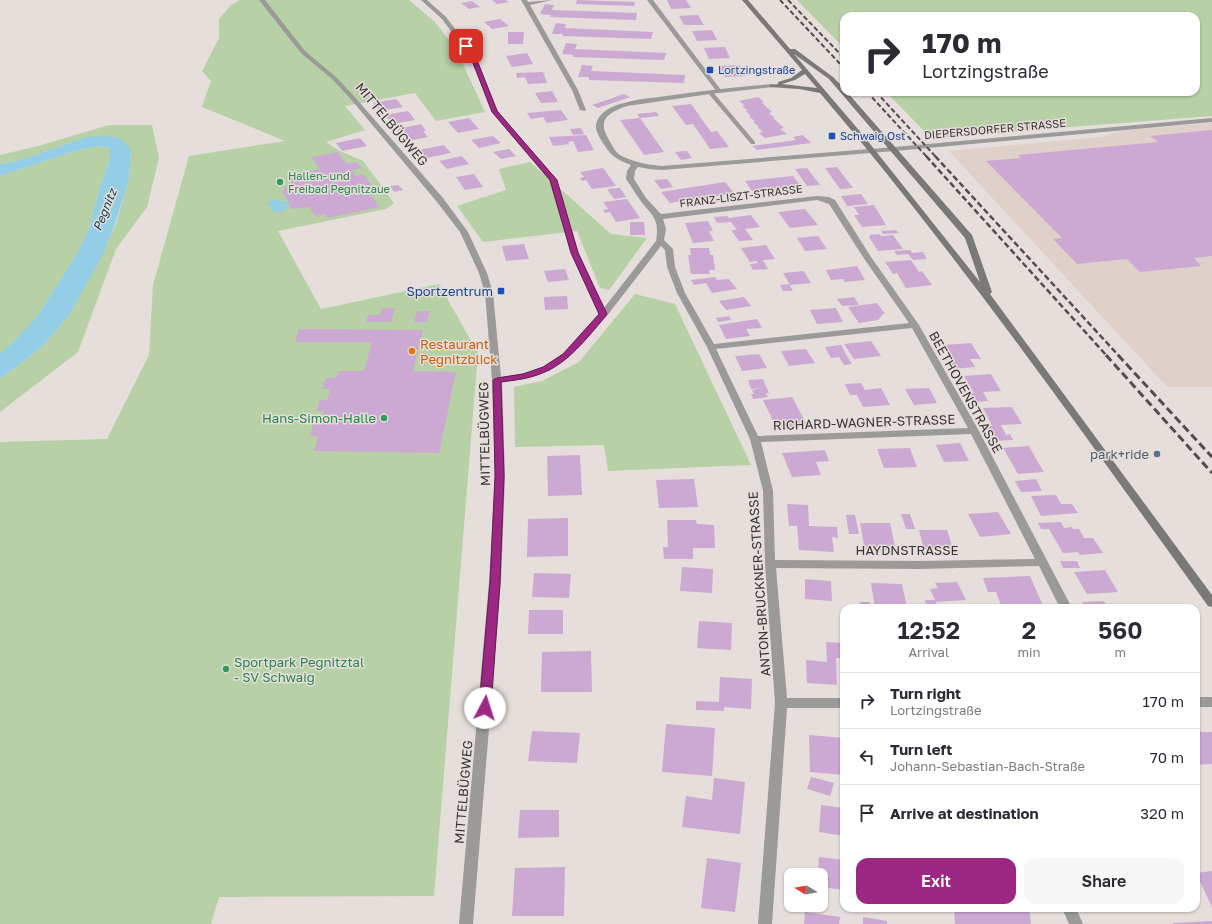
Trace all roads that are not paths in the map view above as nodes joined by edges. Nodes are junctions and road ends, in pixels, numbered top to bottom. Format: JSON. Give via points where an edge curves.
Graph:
{"nodes":[{"id":1,"x":262,"y":0,"type":"edge"},
{"id":2,"x":424,"y":0,"type":"edge"},
{"id":3,"x":549,"y":0,"type":"edge"},
{"id":4,"x":650,"y":0,"type":"edge"},
{"id":5,"x":745,"y":0,"type":"edge"},
{"id":6,"x":525,"y":2,"type":"edge"},
{"id":7,"x":782,"y":43,"type":"junction"},
{"id":8,"x":805,"y":71,"type":"junction"},
{"id":9,"x":772,"y":86,"type":"junction"},
{"id":10,"x":840,"y":87,"type":"edge"},
{"id":11,"x":718,"y":91,"type":"junction"},
{"id":12,"x":823,"y":91,"type":"junction"},
{"id":13,"x":710,"y":92,"type":"junction"},
{"id":14,"x":848,"y":96,"type":"edge"},
{"id":15,"x":583,"y":110,"type":"dead end"},
{"id":16,"x":1212,"y":120,"type":"edge"},
{"id":17,"x":753,"y":143,"type":"dead end"},
{"id":18,"x":895,"y":149,"type":"junction"},
{"id":19,"x":636,"y":164,"type":"junction"},
{"id":20,"x":826,"y":199,"type":"joint"},
{"id":21,"x":659,"y":217,"type":"junction"},
{"id":22,"x":660,"y":242,"type":"junction"},
{"id":23,"x":991,"y":301,"type":"junction"},
{"id":24,"x":603,"y":314,"type":"junction"},
{"id":25,"x":915,"y":325,"type":"junction"},
{"id":26,"x":712,"y":347,"type":"junction"},
{"id":27,"x":497,"y":380,"type":"junction"},
{"id":28,"x":974,"y":431,"type":"junction"},
{"id":29,"x":755,"y":439,"type":"junction"},
{"id":30,"x":1043,"y":562,"type":"junction"},
{"id":31,"x":770,"y":564,"type":"junction"},
{"id":32,"x":1064,"y":604,"type":"edge"},
{"id":33,"x":1212,"y":604,"type":"edge"},
{"id":34,"x":1200,"y":702,"type":"edge"},
{"id":35,"x":1212,"y":702,"type":"edge"},
{"id":36,"x":781,"y":703,"type":"junction"},
{"id":37,"x":840,"y":703,"type":"edge"},
{"id":38,"x":1071,"y":912,"type":"edge"},
{"id":39,"x":466,"y":924,"type":"edge"},
{"id":40,"x":765,"y":924,"type":"edge"},
{"id":41,"x":1076,"y":924,"type":"edge"}],
"edges":[{"from":1,"to":27,"type":"street","name":"MITTELBÜGWEG","via":[[303,52],[351,96],[464,232],[483,273],[489,293]]},
{"from":2,"to":24,"type":"street","via":[[444,18],[472,55],[495,112],[553,180],[575,253]]},
{"from":3,"to":6,"type":"street"},
{"from":4,"to":11,"type":"street"},
{"from":5,"to":7,"type":"main road"},
{"from":6,"to":15,"type":"street","via":[[575,90]]},
{"from":7,"to":8,"type":"main road"},
{"from":7,"to":10,"type":"main road","via":[[832,78]]},
{"from":8,"to":9,"type":"main road","via":[[793,79]]},
{"from":8,"to":12,"type":"main road"},
{"from":9,"to":11,"type":"street"},
{"from":9,"to":12,"type":"main road"},
{"from":11,"to":13,"type":"street"},
{"from":12,"to":23,"type":"main road","via":[[884,164]]},
{"from":13,"to":17,"type":"street"},
{"from":13,"to":19,"type":"street","via":[[634,102],[620,106],[603,117],[599,129],[611,151]]},
{"from":14,"to":18,"type":"main road"},
{"from":16,"to":18,"type":"street","name":"DIEPERSDORFER STRASSE"},
{"from":18,"to":19,"type":"street","name":"DIEPERSDORFER STRASSE","via":[[662,168]]},
{"from":18,"to":23,"type":"main road","via":[[969,237]]},
{"from":19,"to":21,"type":"street","via":[[630,179]]},
{"from":20,"to":21,"type":"street","name":"FRANZ-LISZT-STRASSE","via":[[814,198]]},
{"from":20,"to":25,"type":"street","name":"BEETHOVENSTRASSE","via":[[832,202]]},
{"from":21,"to":22,"type":"street","via":[[662,230]]},
{"from":22,"to":24,"type":"street"},
{"from":22,"to":26,"type":"street","name":"ANTON-BRUCKNER-STRASSE","via":[[669,249],[671,267],[681,293]]},
{"from":23,"to":33,"type":"main road"},
{"from":24,"to":27,"type":"street","via":[[565,356],[546,369],[525,376]]},
{"from":25,"to":26,"type":"street"},
{"from":25,"to":28,"type":"street","name":"BEETHOVENSTRASSE"},
{"from":26,"to":29,"type":"street","name":"ANTON-BRUCKNER-STRASSE"},
{"from":27,"to":39,"type":"street","name":"MITTELBÜGWEG","via":[[500,476],[495,582]]},
{"from":28,"to":29,"type":"street","name":"RICHARD-WAGNER-STRASSE"},
{"from":28,"to":30,"type":"street","name":"BEETHOVENSTRASSE"},
{"from":29,"to":31,"type":"street","name":"ANTON-BRUCKNER-STRASSE","via":[[768,491]]},
{"from":30,"to":31,"type":"street","name":"HAYDNSTRASSE","via":[[920,565]]},
{"from":30,"to":32,"type":"street","name":"BEETHOVENSTRASSE"},
{"from":31,"to":36,"type":"street","name":"ANTON-BRUCKNER-STRASSE"},
{"from":34,"to":35,"type":"street"},
{"from":36,"to":37,"type":"street"},
{"from":36,"to":40,"type":"street","name":"ANTON-BRUCKNER-STRASSE"},
{"from":38,"to":41,"type":"street"}]}
